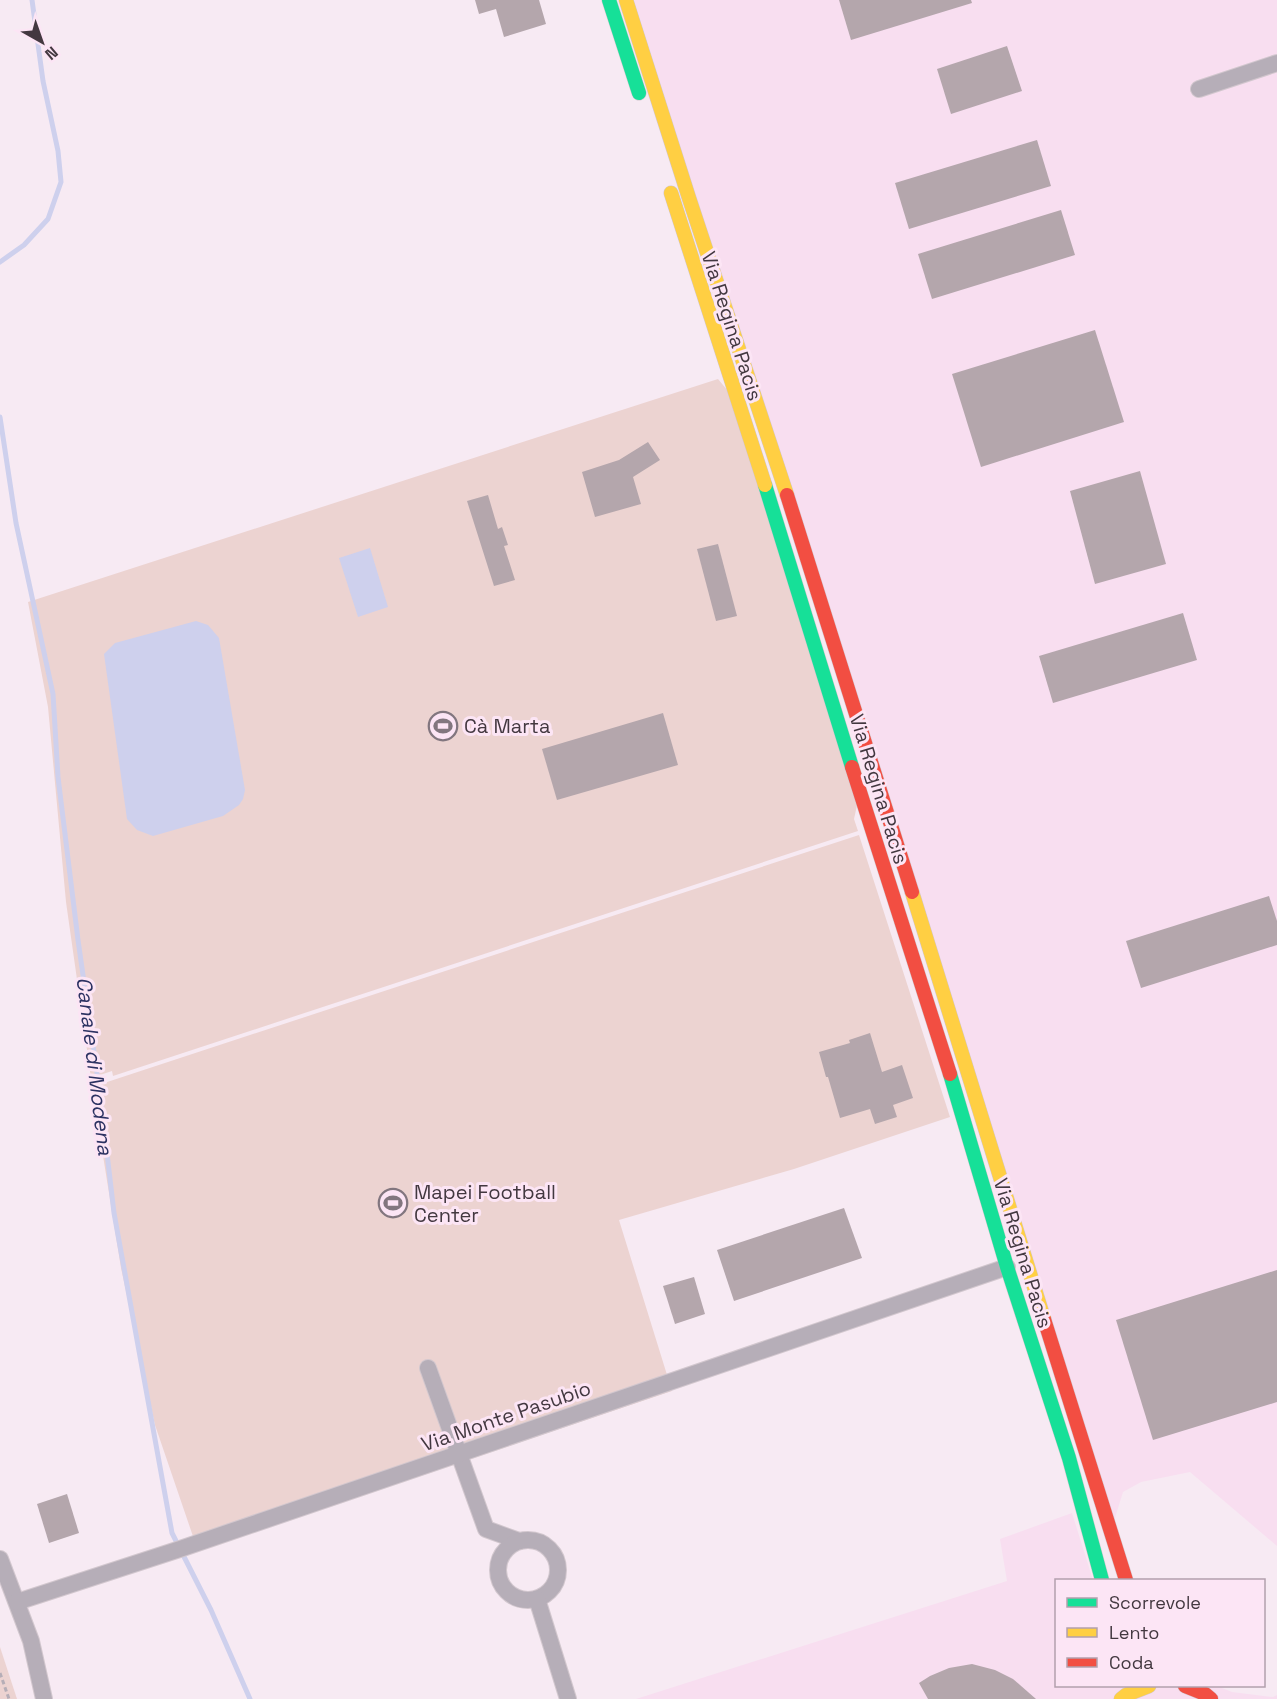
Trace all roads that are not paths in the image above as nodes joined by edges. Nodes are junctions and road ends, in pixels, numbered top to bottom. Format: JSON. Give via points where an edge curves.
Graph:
{"nodes":[{"id":1,"x":609,"y":0,"type":"edge"},
{"id":2,"x":626,"y":0,"type":"edge"},
{"id":3,"x":1277,"y":63,"type":"edge"},
{"id":4,"x":1199,"y":89,"type":"dead end"},
{"id":5,"x":642,"y":102,"type":"dead end"},
{"id":6,"x":668,"y":182,"type":"dead end"},
{"id":7,"x":1007,"y":1267,"type":"junction"},
{"id":8,"x":428,"y":1368,"type":"dead end"},
{"id":9,"x":459,"y":1454,"type":"junction"},
{"id":10,"x":519,"y":1541,"type":"junction"},
{"id":11,"x":0,"y":1559,"type":"edge"},
{"id":12,"x":1101,"y":1579,"type":"edge"},
{"id":13,"x":1125,"y":1579,"type":"edge"},
{"id":14,"x":537,"y":1599,"type":"junction"},
{"id":15,"x":17,"y":1602,"type":"junction"},
{"id":16,"x":1146,"y":1687,"type":"edge"},
{"id":17,"x":1187,"y":1687,"type":"edge"},
{"id":18,"x":1211,"y":1697,"type":"edge"},
{"id":19,"x":44,"y":1699,"type":"edge"},
{"id":20,"x":568,"y":1699,"type":"edge"},
{"id":21,"x":1121,"y":1699,"type":"edge"}],
"edges":[{"from":1,"to":5,"type":"street"},
{"from":2,"to":13,"type":"street","name":"Via Regina Pacis","via":[[867,746]]},
{"from":3,"to":4,"type":"street"},
{"from":6,"to":7,"type":"street","name":"Via Regina Pacis","via":[[945,1057]]},
{"from":7,"to":9,"type":"street","name":"Via Monte Pasubio"},
{"from":7,"to":12,"type":"street","name":"Via Regina Pacis","via":[[1069,1458]]},
{"from":8,"to":9,"type":"street"},
{"from":9,"to":10,"type":"street","via":[[486,1529]]},
{"from":9,"to":15,"type":"street","name":"Via Monte Pasubio"},
{"from":10,"to":14,"type":"street","via":[[539,1541],[558,1562],[559,1572],[552,1589]]},
{"from":10,"to":14,"type":"street","via":[[502,1553],[497,1574],[507,1592],[516,1598]]},
{"from":11,"to":15,"type":"street"},
{"from":14,"to":20,"type":"street"},
{"from":15,"to":19,"type":"street","via":[[31,1641]]},
{"from":16,"to":21,"type":"street"},
{"from":17,"to":18,"type":"street"}]}
